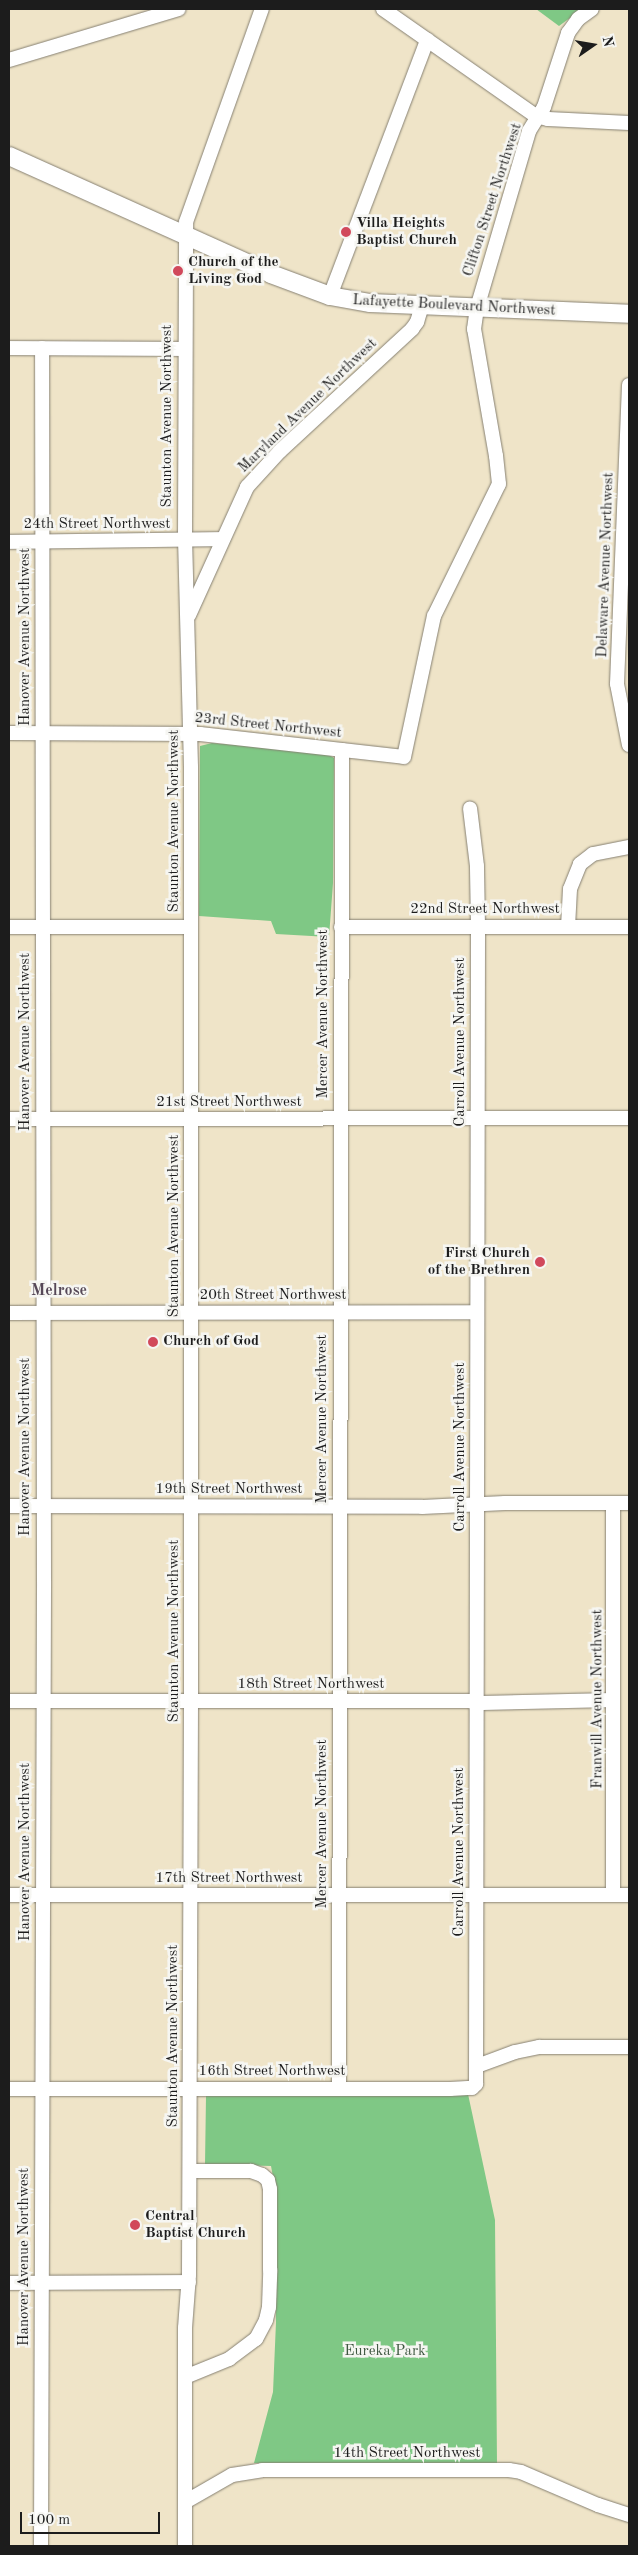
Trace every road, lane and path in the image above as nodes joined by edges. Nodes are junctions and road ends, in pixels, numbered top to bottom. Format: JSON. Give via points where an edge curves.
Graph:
{"nodes":[{"id":1,"x":179,"y":9,"type":"edge"},
{"id":2,"x":262,"y":9,"type":"edge"},
{"id":3,"x":383,"y":9,"type":"edge"},
{"id":4,"x":592,"y":9,"type":"edge"},
{"id":5,"x":578,"y":14,"type":"edge"},
{"id":6,"x":427,"y":40,"type":"junction"},
{"id":7,"x":9,"y":60,"type":"edge"},
{"id":8,"x":539,"y":117,"type":"junction"},
{"id":9,"x":629,"y":123,"type":"edge"},
{"id":10,"x":11,"y":158,"type":"edge"},
{"id":11,"x":186,"y":235,"type":"junction"},
{"id":12,"x":330,"y":296,"type":"junction"},
{"id":13,"x":422,"y":306,"type":"junction"},
{"id":14,"x":476,"y":308,"type":"junction"},
{"id":15,"x":629,"y":314,"type":"edge"},
{"id":16,"x":9,"y":348,"type":"edge"},
{"id":17,"x":42,"y":348,"type":"junction"},
{"id":18,"x":184,"y":349,"type":"junction"},
{"id":19,"x":629,"y":385,"type":"edge"},
{"id":20,"x":221,"y":539,"type":"junction"},
{"id":21,"x":185,"y":541,"type":"junction"},
{"id":22,"x":9,"y":542,"type":"edge"},
{"id":23,"x":42,"y":542,"type":"junction"},
{"id":24,"x":188,"y":618,"type":"junction"},
{"id":25,"x":9,"y":733,"type":"edge"},
{"id":26,"x":43,"y":733,"type":"junction"},
{"id":27,"x":191,"y":734,"type":"junction"},
{"id":28,"x":629,"y":745,"type":"edge"},
{"id":29,"x":342,"y":750,"type":"junction"},
{"id":30,"x":404,"y":757,"type":"joint"},
{"id":31,"x":470,"y":808,"type":"dead end"},
{"id":32,"x":629,"y":847,"type":"edge"},
{"id":33,"x":478,"y":926,"type":"junction"},
{"id":34,"x":568,"y":926,"type":"junction"},
{"id":35,"x":9,"y":927,"type":"edge"},
{"id":36,"x":42,"y":927,"type":"junction"},
{"id":37,"x":191,"y":927,"type":"junction"},
{"id":38,"x":341,"y":927,"type":"junction"},
{"id":39,"x":629,"y":927,"type":"edge"},
{"id":40,"x":191,"y":1118,"type":"junction"},
{"id":41,"x":477,"y":1118,"type":"junction"},
{"id":42,"x":629,"y":1118,"type":"edge"},
{"id":43,"x":9,"y":1119,"type":"edge"},
{"id":44,"x":42,"y":1119,"type":"junction"},
{"id":45,"x":340,"y":1119,"type":"junction"},
{"id":46,"x":477,"y":1312,"type":"junction"},
{"id":47,"x":9,"y":1313,"type":"edge"},
{"id":48,"x":42,"y":1313,"type":"junction"},
{"id":49,"x":191,"y":1313,"type":"junction"},
{"id":50,"x":340,"y":1313,"type":"junction"},
{"id":51,"x":613,"y":1502,"type":"junction"},
{"id":52,"x":629,"y":1503,"type":"edge"},
{"id":53,"x":477,"y":1505,"type":"junction"},
{"id":54,"x":9,"y":1506,"type":"edge"},
{"id":55,"x":42,"y":1506,"type":"junction"},
{"id":56,"x":339,"y":1506,"type":"junction"},
{"id":57,"x":191,"y":1507,"type":"junction"},
{"id":58,"x":614,"y":1700,"type":"junction"},
{"id":59,"x":9,"y":1701,"type":"edge"},
{"id":60,"x":42,"y":1701,"type":"junction"},
{"id":61,"x":191,"y":1701,"type":"junction"},
{"id":62,"x":339,"y":1701,"type":"junction"},
{"id":63,"x":477,"y":1702,"type":"junction"},
{"id":64,"x":191,"y":1895,"type":"junction"},
{"id":65,"x":614,"y":1895,"type":"junction"},
{"id":66,"x":629,"y":1895,"type":"edge"},
{"id":67,"x":9,"y":1896,"type":"edge"},
{"id":68,"x":42,"y":1896,"type":"junction"},
{"id":69,"x":339,"y":1896,"type":"junction"},
{"id":70,"x":476,"y":1896,"type":"junction"},
{"id":71,"x":629,"y":2047,"type":"edge"},
{"id":72,"x":476,"y":2066,"type":"junction"},
{"id":73,"x":475,"y":2086,"type":"joint"},
{"id":74,"x":190,"y":2088,"type":"junction"},
{"id":75,"x":339,"y":2088,"type":"junction"},
{"id":76,"x":9,"y":2089,"type":"edge"},
{"id":77,"x":42,"y":2089,"type":"junction"},
{"id":78,"x":190,"y":2171,"type":"junction"},
{"id":79,"x":189,"y":2282,"type":"junction"},
{"id":80,"x":9,"y":2283,"type":"edge"},
{"id":81,"x":42,"y":2283,"type":"junction"},
{"id":82,"x":185,"y":2377,"type":"junction"},
{"id":83,"x":185,"y":2502,"type":"junction"},
{"id":84,"x":629,"y":2514,"type":"edge"},
{"id":85,"x":41,"y":2546,"type":"edge"},
{"id":86,"x":185,"y":2546,"type":"edge"}],
"edges":[{"from":1,"to":7,"type":"street"},
{"from":2,"to":11,"type":"street","name":"Staunton Avenue Northwest","via":[[193,199]]},
{"from":3,"to":6,"type":"street"},
{"from":4,"to":5,"type":"street","name":"Clifton Street Northwest"},
{"from":5,"to":8,"type":"street","name":"Clifton Street Northwest","via":[[568,33]]},
{"from":6,"to":8,"type":"street"},
{"from":6,"to":12,"type":"street"},
{"from":8,"to":9,"type":"street"},
{"from":8,"to":14,"type":"street","name":"Clifton Street Northwest","via":[[529,131]]},
{"from":10,"to":11,"type":"main road","name":"Lafayette Boulevard Northwest"},
{"from":11,"to":12,"type":"main road","name":"Lafayette Boulevard Northwest","via":[[271,274]]},
{"from":11,"to":18,"type":"street","name":"Staunton Avenue Northwest"},
{"from":12,"to":13,"type":"main road","name":"Lafayette Boulevard Northwest","via":[[370,303]]},
{"from":13,"to":14,"type":"main road","name":"Lafayette Boulevard Northwest"},
{"from":13,"to":20,"type":"street","name":"Maryland Avenue Northwest","via":[[412,329],[259,472],[240,499]]},
{"from":14,"to":15,"type":"main road","name":"Lafayette Boulevard Northwest"},
{"from":14,"to":30,"type":"street","name":"Clifton Street Northwest","via":[[474,329],[499,484],[434,616]]},
{"from":16,"to":17,"type":"street"},
{"from":17,"to":18,"type":"street"},
{"from":17,"to":23,"type":"street","name":"Hanover Avenue Northwest"},
{"from":18,"to":21,"type":"street","name":"Staunton Avenue Northwest"},
{"from":19,"to":28,"type":"street","name":"Delaware Avenue Northwest","via":[[617,684]]},
{"from":20,"to":21,"type":"street","name":"24th Street Northwest"},
{"from":20,"to":24,"type":"street","name":"Maryland Avenue Northwest"},
{"from":21,"to":23,"type":"street","name":"24th Street Northwest"},
{"from":21,"to":24,"type":"street","name":"Staunton Avenue Northwest"},
{"from":22,"to":23,"type":"street","name":"24th Street Northwest"},
{"from":23,"to":26,"type":"street","name":"Hanover Avenue Northwest"},
{"from":24,"to":27,"type":"street","name":"Staunton Avenue Northwest"},
{"from":25,"to":26,"type":"street","name":"23rd Street Northwest"},
{"from":26,"to":27,"type":"street","name":"23rd Street Northwest"},
{"from":26,"to":36,"type":"street","name":"Hanover Avenue Northwest"},
{"from":27,"to":29,"type":"street","name":"23rd Street Northwest"},
{"from":27,"to":37,"type":"street","name":"Staunton Avenue Northwest"},
{"from":29,"to":30,"type":"street","name":"23rd Street Northwest"},
{"from":29,"to":38,"type":"street","name":"Mercer Avenue Northwest"},
{"from":31,"to":33,"type":"street","name":"Carroll Avenue Northwest","via":[[477,866]]},
{"from":32,"to":34,"type":"street","via":[[593,854],[580,864],[570,889]]},
{"from":33,"to":34,"type":"street","name":"22nd Street Northwest"},
{"from":33,"to":38,"type":"street","name":"22nd Street Northwest"},
{"from":33,"to":41,"type":"street","name":"Carroll Avenue Northwest"},
{"from":34,"to":39,"type":"street","name":"22nd Street Northwest"},
{"from":35,"to":36,"type":"street"},
{"from":36,"to":37,"type":"street"},
{"from":36,"to":44,"type":"street","name":"Hanover Avenue Northwest"},
{"from":37,"to":40,"type":"street","name":"Staunton Avenue Northwest"},
{"from":38,"to":45,"type":"street","name":"Mercer Avenue Northwest"},
{"from":40,"to":44,"type":"street","name":"21st Street Northwest"},
{"from":40,"to":45,"type":"street","name":"21st Street Northwest"},
{"from":40,"to":49,"type":"street","name":"Staunton Avenue Northwest"},
{"from":41,"to":42,"type":"street","name":"21st Street Northwest"},
{"from":41,"to":45,"type":"street","name":"21st Street Northwest"},
{"from":41,"to":46,"type":"street","name":"Carroll Avenue Northwest"},
{"from":43,"to":44,"type":"street","name":"21st Street Northwest"},
{"from":44,"to":48,"type":"street","name":"Hanover Avenue Northwest"},
{"from":45,"to":50,"type":"street","name":"Mercer Avenue Northwest"},
{"from":46,"to":50,"type":"street","name":"20th Street Northwest"},
{"from":46,"to":53,"type":"street","name":"Carroll Avenue Northwest"},
{"from":47,"to":48,"type":"street","name":"20th Street Northwest"},
{"from":48,"to":49,"type":"street","name":"20th Street Northwest"},
{"from":48,"to":55,"type":"street","name":"Hanover Avenue Northwest"},
{"from":49,"to":50,"type":"street","name":"20th Street Northwest"},
{"from":49,"to":57,"type":"street","name":"Staunton Avenue Northwest"},
{"from":50,"to":56,"type":"street","name":"Mercer Avenue Northwest"},
{"from":51,"to":52,"type":"street","name":"19th Street Northwest"},
{"from":51,"to":53,"type":"street","name":"19th Street Northwest"},
{"from":51,"to":58,"type":"street","name":"Franwill Avenue Northwest"},
{"from":53,"to":56,"type":"street","name":"19th Street Northwest"},
{"from":53,"to":63,"type":"street","name":"Carroll Avenue Northwest"},
{"from":54,"to":55,"type":"street","name":"19th Street Northwest"},
{"from":55,"to":57,"type":"street","name":"19th Street Northwest"},
{"from":55,"to":60,"type":"street","name":"Hanover Avenue Northwest"},
{"from":56,"to":57,"type":"street","name":"19th Street Northwest"},
{"from":56,"to":62,"type":"street","name":"Mercer Avenue Northwest"},
{"from":57,"to":61,"type":"street","name":"Staunton Avenue Northwest"},
{"from":58,"to":63,"type":"street","name":"18th Street Northwest"},
{"from":58,"to":65,"type":"street","name":"Franwill Avenue Northwest"},
{"from":59,"to":60,"type":"street","name":"18th Street Northwest"},
{"from":60,"to":61,"type":"street","name":"18th Street Northwest"},
{"from":60,"to":68,"type":"street","name":"Hanover Avenue Northwest"},
{"from":61,"to":62,"type":"street","name":"18th Street Northwest"},
{"from":61,"to":64,"type":"street","name":"Staunton Avenue Northwest"},
{"from":62,"to":63,"type":"street","name":"18th Street Northwest"},
{"from":62,"to":69,"type":"street","name":"Mercer Avenue Northwest"},
{"from":63,"to":70,"type":"street","name":"Carroll Avenue Northwest"},
{"from":64,"to":68,"type":"street","name":"17th Street Northwest"},
{"from":64,"to":69,"type":"street","name":"17th Street Northwest"},
{"from":64,"to":74,"type":"street","name":"Staunton Avenue Northwest"},
{"from":65,"to":66,"type":"street","name":"17th Street Northwest"},
{"from":65,"to":70,"type":"street","name":"17th Street Northwest"},
{"from":67,"to":68,"type":"street","name":"17th Street Northwest"},
{"from":68,"to":77,"type":"street","name":"Hanover Avenue Northwest"},
{"from":69,"to":70,"type":"street","name":"17th Street Northwest"},
{"from":69,"to":75,"type":"street","name":"Mercer Avenue Northwest"},
{"from":70,"to":72,"type":"street","name":"Carroll Avenue Northwest"},
{"from":71,"to":72,"type":"street","via":[[540,2047]]},
{"from":72,"to":73,"type":"street","name":"Carroll Avenue Northwest"},
{"from":73,"to":75,"type":"street","name":"16th Street Northwest","via":[[450,2089]]},
{"from":74,"to":75,"type":"street","name":"16th Street Northwest"},
{"from":74,"to":77,"type":"street","name":"16th Street Northwest"},
{"from":74,"to":78,"type":"street","name":"Staunton Avenue Northwest"},
{"from":76,"to":77,"type":"street","name":"16th Street Northwest"},
{"from":77,"to":81,"type":"street","name":"Hanover Avenue Northwest"},
{"from":78,"to":79,"type":"street","name":"Staunton Avenue Northwest"},
{"from":78,"to":82,"type":"street","via":[[251,2171],[268,2180],[270,2270],[269,2307],[256,2339],[229,2360]]},
{"from":79,"to":81,"type":"street"},
{"from":79,"to":82,"type":"street","name":"Staunton Avenue Northwest"},
{"from":80,"to":81,"type":"street"},
{"from":81,"to":85,"type":"street","name":"Hanover Avenue Northwest"},
{"from":82,"to":83,"type":"street","name":"Staunton Avenue Northwest"},
{"from":83,"to":84,"type":"street","name":"14th Street Northwest","via":[[227,2477],[255,2471],[508,2470],[521,2472],[598,2505]]},
{"from":83,"to":86,"type":"street","name":"Staunton Avenue Northwest"}]}
